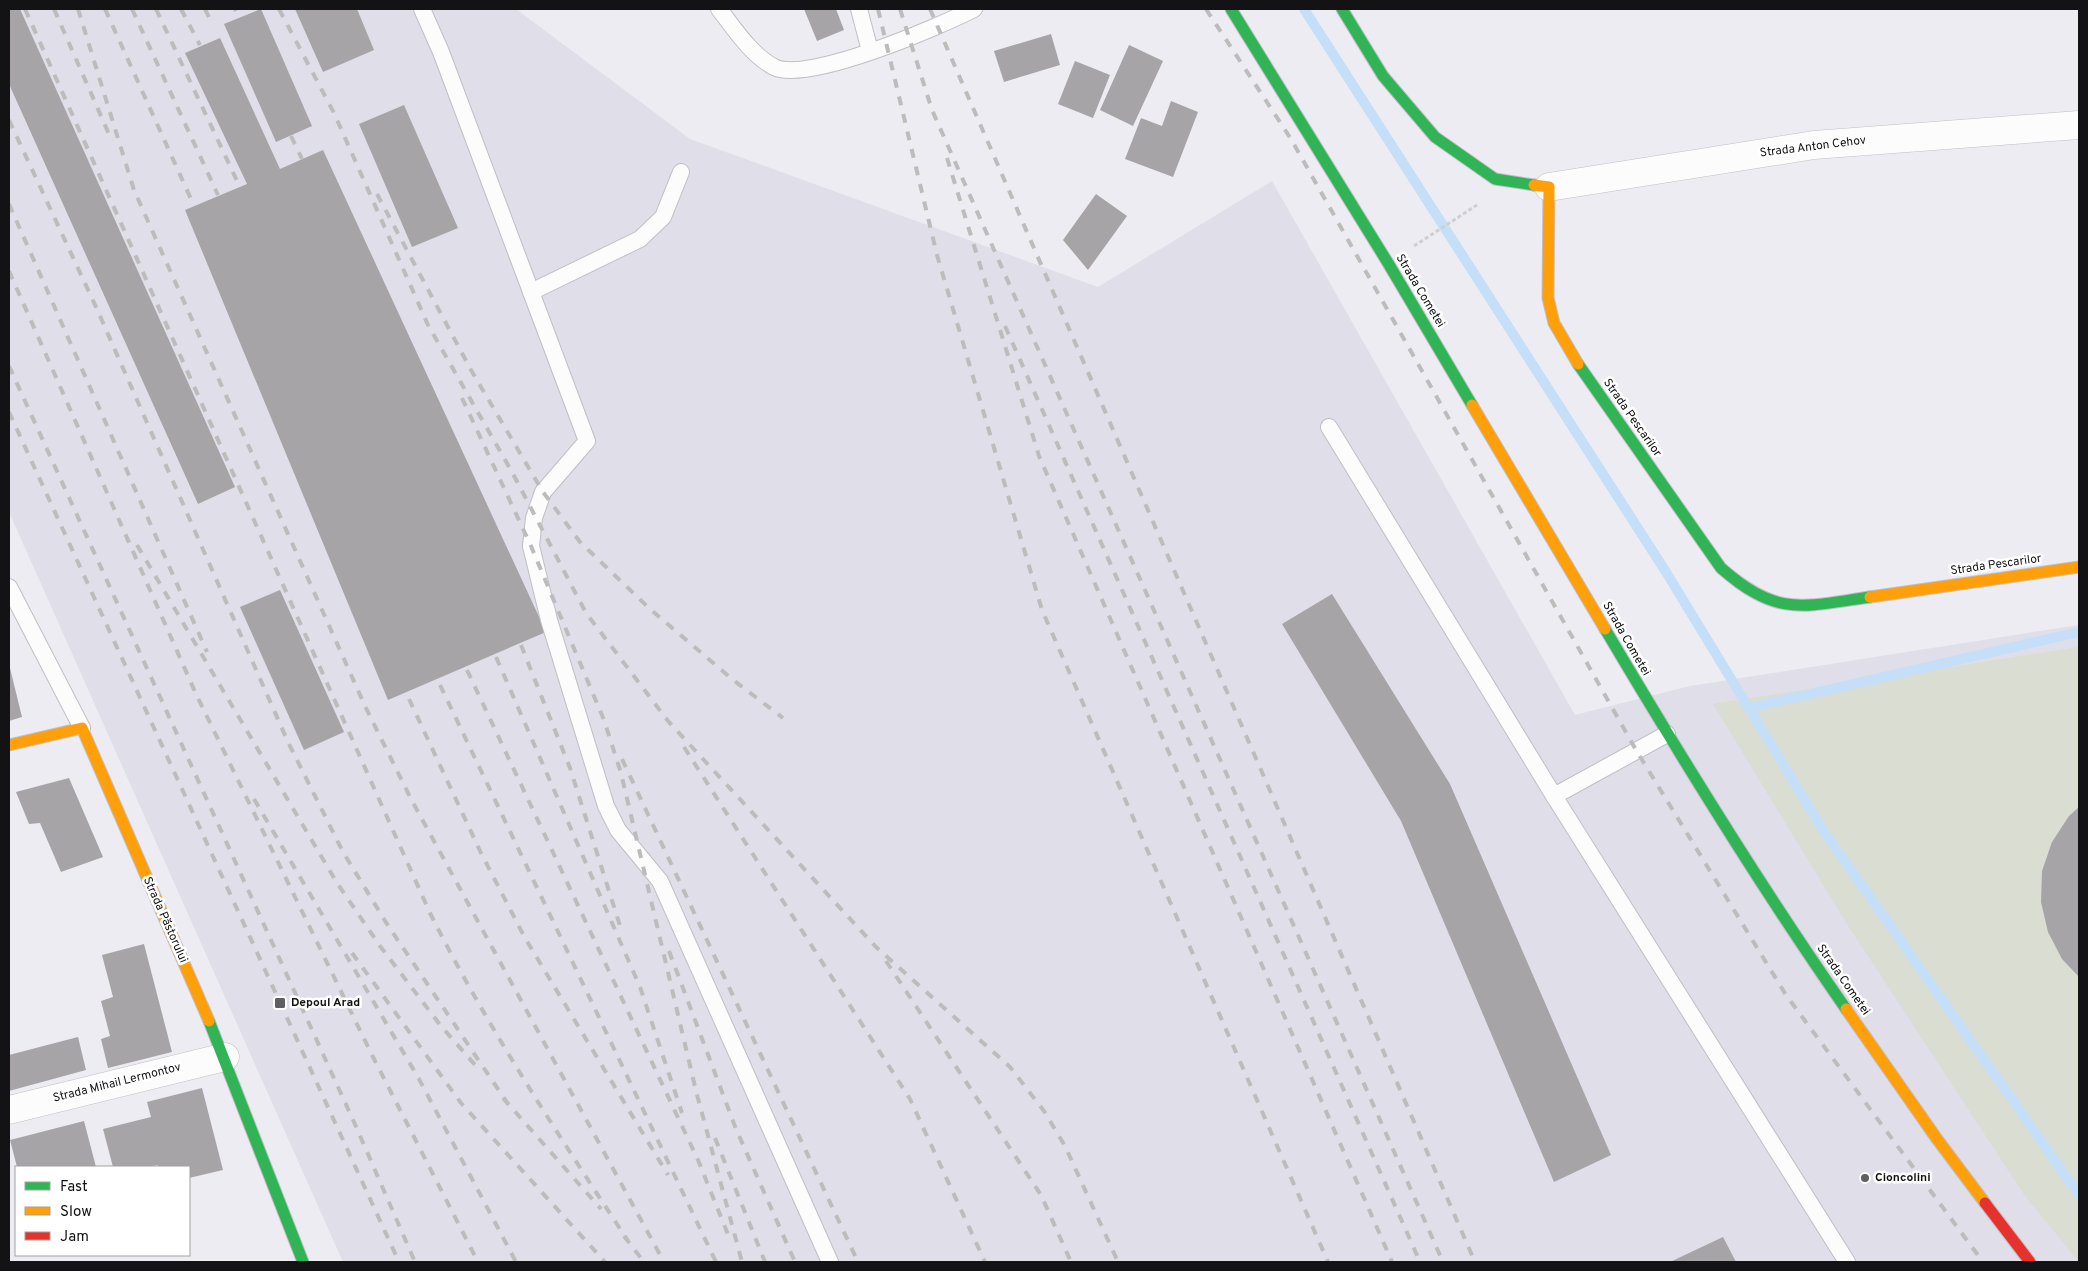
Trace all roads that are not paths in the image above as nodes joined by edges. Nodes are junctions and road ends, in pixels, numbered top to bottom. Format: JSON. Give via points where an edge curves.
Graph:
{"nodes":[{"id":1,"x":422,"y":9,"type":"edge"},
{"id":2,"x":719,"y":9,"type":"edge"},
{"id":3,"x":859,"y":9,"type":"edge"},
{"id":4,"x":974,"y":9,"type":"edge"},
{"id":5,"x":1231,"y":9,"type":"edge"},
{"id":6,"x":1342,"y":9,"type":"edge"},
{"id":7,"x":870,"y":51,"type":"junction"},
{"id":8,"x":2079,"y":125,"type":"edge"},
{"id":9,"x":681,"y":172,"type":"dead end"},
{"id":10,"x":1549,"y":187,"type":"junction"},
{"id":11,"x":531,"y":292,"type":"junction"},
{"id":12,"x":1329,"y":427,"type":"dead end"},
{"id":13,"x":2079,"y":567,"type":"edge"},
{"id":14,"x":9,"y":587,"type":"edge"},
{"id":15,"x":82,"y":728,"type":"junction"},
{"id":16,"x":1667,"y":734,"type":"junction"},
{"id":17,"x":9,"y":745,"type":"edge"},
{"id":18,"x":1554,"y":796,"type":"junction"},
{"id":19,"x":225,"y":1057,"type":"junction"},
{"id":20,"x":9,"y":1110,"type":"edge"},
{"id":21,"x":302,"y":1262,"type":"edge"},
{"id":22,"x":830,"y":1262,"type":"edge"},
{"id":23,"x":1847,"y":1262,"type":"edge"},
{"id":24,"x":2030,"y":1262,"type":"edge"}],
"edges":[{"from":1,"to":11,"type":"lane"},
{"from":2,"to":7,"type":"lane","via":[[749,47],[775,68],[801,70]]},
{"from":3,"to":7,"type":"lane"},
{"from":4,"to":7,"type":"lane","via":[[911,38]]},
{"from":5,"to":16,"type":"street","name":"Strada Cometei","via":[[1388,263]]},
{"from":6,"to":10,"type":"street","via":[[1383,76],[1435,137],[1495,179]]},
{"from":8,"to":10,"type":"street","name":"Strada Anton Cehov","via":[[1814,145]]},
{"from":9,"to":11,"type":"lane","via":[[663,218],[640,238]]},
{"from":10,"to":13,"type":"street","name":"Strada Pescarilor","via":[[1548,298],[1554,322],[1567,349],[1721,568],[1745,589],[1774,602],[1798,607]]},
{"from":11,"to":22,"type":"lane","via":[[587,442],[543,492],[534,518],[531,546],[549,620],[606,806],[618,830],[660,881]]},
{"from":12,"to":18,"type":"lane"},
{"from":14,"to":15,"type":"lane","name":"Strada Păstorului"},
{"from":15,"to":17,"type":"street"},
{"from":15,"to":19,"type":"street","name":"Strada Păstorului"},
{"from":16,"to":18,"type":"lane"},
{"from":16,"to":24,"type":"street","name":"Strada Cometei","via":[[1795,936],[1937,1139]]},
{"from":18,"to":23,"type":"lane"},
{"from":19,"to":20,"type":"street","name":"Strada Mihail Lermontov"},
{"from":19,"to":21,"type":"street","name":"Strada Păstorului"}]}
